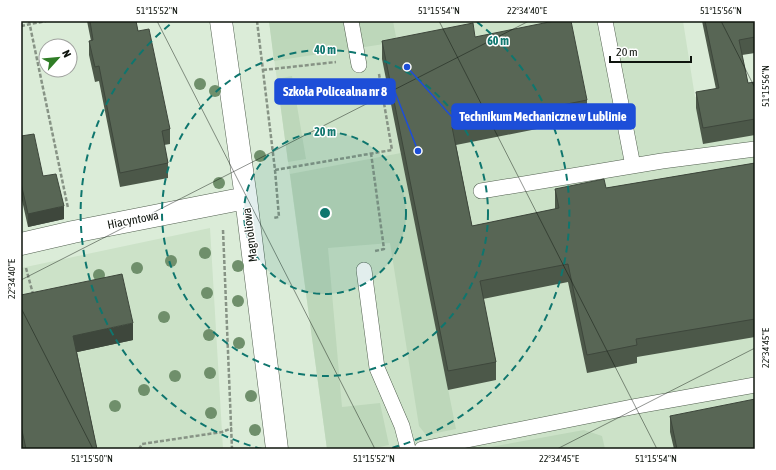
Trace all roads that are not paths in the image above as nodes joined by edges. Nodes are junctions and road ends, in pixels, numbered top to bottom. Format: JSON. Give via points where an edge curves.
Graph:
{"nodes":[{"id":1,"x":221,"y":21,"type":"edge"},
{"id":2,"x":351,"y":21,"type":"edge"},
{"id":3,"x":605,"y":21,"type":"edge"},
{"id":4,"x":358,"y":62,"type":"road end"},
{"id":5,"x":755,"y":149,"type":"edge"},
{"id":6,"x":632,"y":166,"type":"junction"},
{"id":7,"x":481,"y":191,"type":"dead end"},
{"id":8,"x":246,"y":198,"type":"junction"},
{"id":9,"x":21,"y":244,"type":"edge"},
{"id":10,"x":364,"y":270,"type":"road end"},
{"id":11,"x":755,"y":384,"type":"edge"},
{"id":12,"x":277,"y":449,"type":"edge"},
{"id":13,"x":408,"y":449,"type":"edge"},
{"id":14,"x":422,"y":449,"type":"edge"}],
"edges":[{"from":1,"to":8,"type":"street","name":"Magnoliowa"},
{"from":2,"to":4,"type":"lane"},
{"from":3,"to":6,"type":"lane"},
{"from":5,"to":6,"type":"lane"},
{"from":6,"to":7,"type":"lane"},
{"from":8,"to":9,"type":"street","name":"Hiacyntowa"},
{"from":8,"to":12,"type":"street","name":"Magnoliowa"},
{"from":10,"to":13,"type":"lane","via":[[377,368],[402,426]]},
{"from":11,"to":14,"type":"lane"}]}
